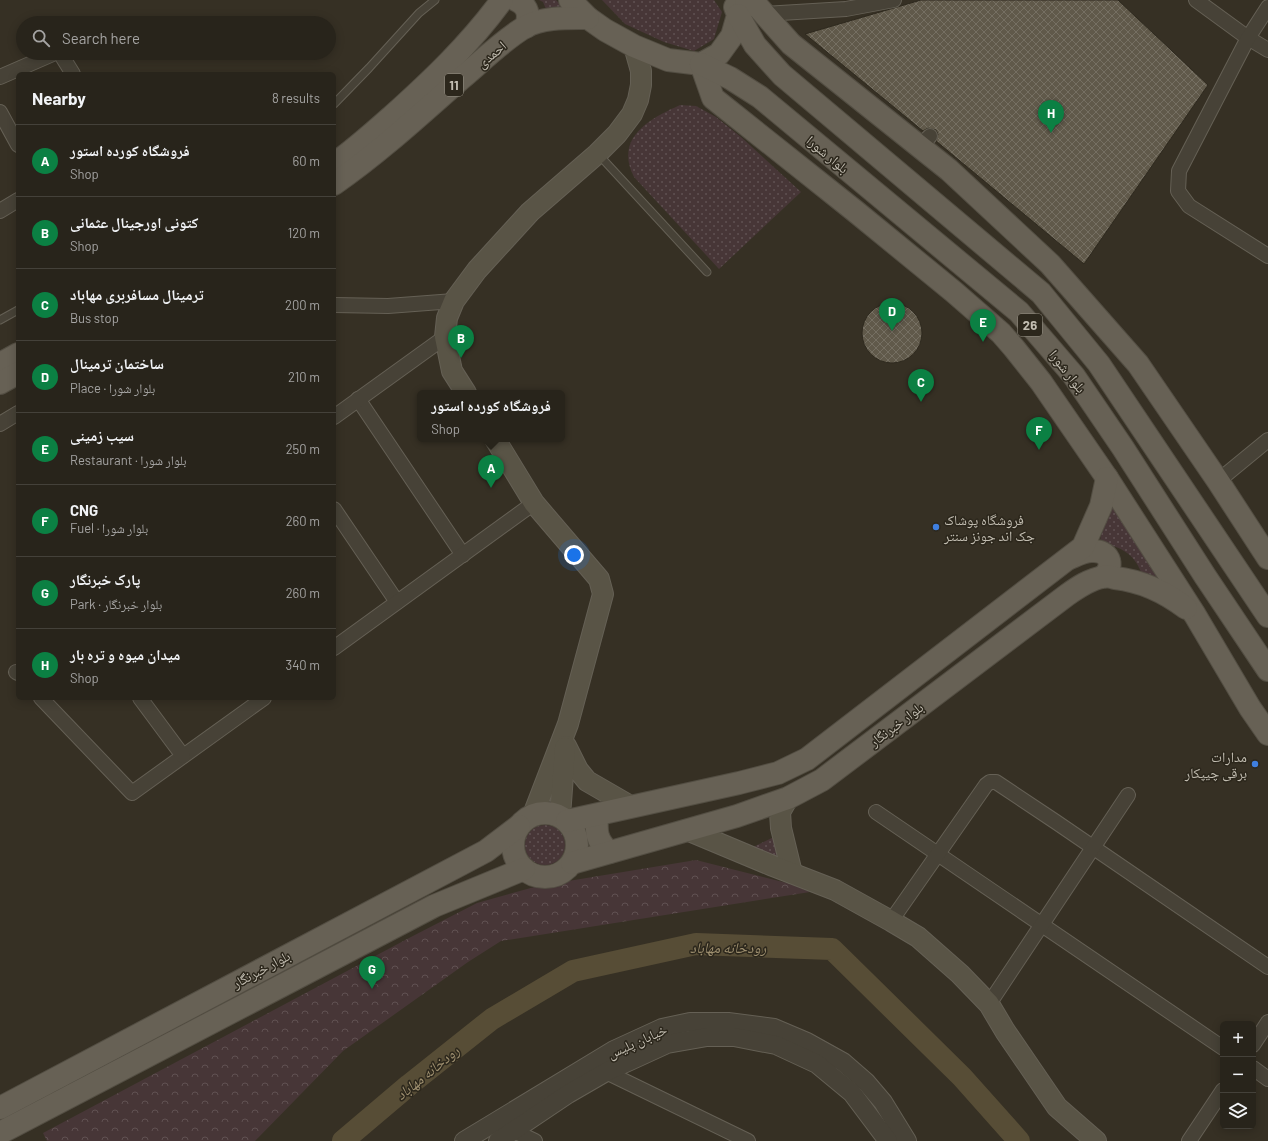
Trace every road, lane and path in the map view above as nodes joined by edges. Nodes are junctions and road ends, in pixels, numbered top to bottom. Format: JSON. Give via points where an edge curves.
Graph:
{"nodes":[{"id":1,"x":435,"y":0,"type":"edge"},
{"id":2,"x":506,"y":0,"type":"edge"},
{"id":3,"x":570,"y":0,"type":"edge"},
{"id":4,"x":894,"y":0,"type":"edge"},
{"id":5,"x":1196,"y":0,"type":"edge"},
{"id":6,"x":739,"y":5,"type":"edge"},
{"id":7,"x":1268,"y":7,"type":"edge"},
{"id":8,"x":764,"y":14,"type":"junction"},
{"id":9,"x":588,"y":18,"type":"junction"},
{"id":10,"x":526,"y":27,"type":"junction"},
{"id":11,"x":1248,"y":38,"type":"junction"},
{"id":12,"x":634,"y":46,"type":"junction"},
{"id":13,"x":1268,"y":50,"type":"edge"},
{"id":14,"x":39,"y":60,"type":"edge"},
{"id":15,"x":64,"y":60,"type":"edge"},
{"id":16,"x":701,"y":64,"type":"junction"},
{"id":17,"x":72,"y":72,"type":"edge"},
{"id":18,"x":782,"y":75,"type":"junction"},
{"id":19,"x":0,"y":77,"type":"edge"},
{"id":20,"x":760,"y":97,"type":"junction"},
{"id":21,"x":336,"y":102,"type":"edge"},
{"id":22,"x":0,"y":112,"type":"edge"},
{"id":23,"x":16,"y":141,"type":"edge"},
{"id":24,"x":814,"y":142,"type":"junction"},
{"id":25,"x":597,"y":154,"type":"junction"},
{"id":26,"x":336,"y":162,"type":"edge"},
{"id":27,"x":336,"y":183,"type":"edge"},
{"id":28,"x":16,"y":201,"type":"edge"},
{"id":29,"x":0,"y":211,"type":"edge"},
{"id":30,"x":855,"y":211,"type":"junction"},
{"id":31,"x":1268,"y":256,"type":"edge"},
{"id":32,"x":707,"y":272,"type":"dead end"},
{"id":33,"x":454,"y":301,"type":"junction"},
{"id":34,"x":336,"y":305,"type":"edge"},
{"id":35,"x":16,"y":311,"type":"edge"},
{"id":36,"x":0,"y":320,"type":"edge"},
{"id":37,"x":445,"y":337,"type":"junction"},
{"id":38,"x":16,"y":355,"type":"edge"},
{"id":39,"x":0,"y":364,"type":"edge"},
{"id":40,"x":16,"y":374,"type":"edge"},
{"id":41,"x":0,"y":383,"type":"edge"},
{"id":42,"x":464,"y":390,"type":"edge"},
{"id":43,"x":358,"y":400,"type":"junction"},
{"id":44,"x":16,"y":414,"type":"edge"},
{"id":45,"x":336,"y":416,"type":"edge"},
{"id":46,"x":0,"y":424,"type":"edge"},
{"id":47,"x":1268,"y":440,"type":"edge"},
{"id":48,"x":497,"y":442,"type":"edge"},
{"id":49,"x":1108,"y":478,"type":"junction"},
{"id":50,"x":1218,"y":481,"type":"junction"},
{"id":51,"x":534,"y":503,"type":"junction"},
{"id":52,"x":336,"y":512,"type":"edge"},
{"id":53,"x":463,"y":555,"type":"junction"},
{"id":54,"x":1268,"y":558,"type":"edge"},
{"id":55,"x":1067,"y":560,"type":"junction"},
{"id":56,"x":1104,"y":576,"type":"junction"},
{"id":57,"x":397,"y":602,"type":"junction"},
{"id":58,"x":1195,"y":615,"type":"junction"},
{"id":59,"x":1268,"y":616,"type":"edge"},
{"id":60,"x":336,"y":647,"type":"edge"},
{"id":61,"x":1268,"y":670,"type":"edge"},
{"id":62,"x":43,"y":700,"type":"edge"},
{"id":63,"x":141,"y":700,"type":"edge"},
{"id":64,"x":258,"y":700,"type":"edge"},
{"id":65,"x":248,"y":703,"type":"edge"},
{"id":66,"x":1259,"y":713,"type":"edge"},
{"id":67,"x":568,"y":724,"type":"junction"},
{"id":68,"x":1268,"y":734,"type":"edge"},
{"id":69,"x":566,"y":746,"type":"junction"},
{"id":70,"x":183,"y":756,"type":"junction"},
{"id":71,"x":1128,"y":795,"type":"dead end"},
{"id":72,"x":788,"y":798,"type":"junction"},
{"id":73,"x":632,"y":807,"type":"junction"},
{"id":74,"x":876,"y":812,"type":"dead end"},
{"id":75,"x":597,"y":815,"type":"junction"},
{"id":76,"x":563,"y":819,"type":"junction"},
{"id":77,"x":526,"y":821,"type":"junction"},
{"id":78,"x":687,"y":830,"type":"junction"},
{"id":79,"x":1093,"y":847,"type":"junction"},
{"id":80,"x":486,"y":851,"type":"junction"},
{"id":81,"x":608,"y":852,"type":"junction"},
{"id":82,"x":937,"y":854,"type":"junction"},
{"id":83,"x":572,"y":863,"type":"junction"},
{"id":84,"x":524,"y":869,"type":"junction"},
{"id":85,"x":792,"y":873,"type":"junction"},
{"id":86,"x":502,"y":878,"type":"junction"},
{"id":87,"x":891,"y":921,"type":"junction"},
{"id":88,"x":1041,"y":925,"type":"junction"},
{"id":89,"x":1268,"y":967,"type":"edge"},
{"id":90,"x":989,"y":1004,"type":"junction"},
{"id":91,"x":1268,"y":1022,"type":"edge"},
{"id":92,"x":665,"y":1036,"type":"junction"},
{"id":93,"x":1256,"y":1040,"type":"edge"},
{"id":94,"x":1220,"y":1046,"type":"edge"},
{"id":95,"x":1256,"y":1070,"type":"edge"},
{"id":96,"x":606,"y":1072,"type":"junction"},
{"id":97,"x":1268,"y":1079,"type":"edge"},
{"id":98,"x":1221,"y":1093,"type":"edge"},
{"id":99,"x":0,"y":1108,"type":"edge"},
{"id":100,"x":514,"y":1131,"type":"junction"},
{"id":101,"x":0,"y":1132,"type":"edge"},
{"id":102,"x":464,"y":1141,"type":"edge"},
{"id":103,"x":498,"y":1141,"type":"edge"},
{"id":104,"x":535,"y":1141,"type":"edge"},
{"id":105,"x":748,"y":1141,"type":"edge"},
{"id":106,"x":888,"y":1141,"type":"edge"},
{"id":107,"x":907,"y":1141,"type":"edge"},
{"id":108,"x":1096,"y":1141,"type":"edge"},
{"id":109,"x":1189,"y":1141,"type":"edge"}],
"edges":[{"from":1,"to":21,"type":"lane","via":[[419,13]]},
{"from":2,"to":10,"type":"main road","via":[[524,5],[528,11]]},
{"from":2,"to":26,"type":"main road","name":"احمدی","number":"11","via":[[441,71],[372,134]]},
{"from":3,"to":9,"type":"main road","name":"بلوار شورا"},
{"from":4,"to":8,"type":"street","via":[[846,9]]},
{"from":5,"to":11,"type":"street"},
{"from":6,"to":8,"type":"main road","via":[[760,8]]},
{"from":6,"to":16,"type":"main road","via":[[732,36],[719,54]]},
{"from":6,"to":18,"type":"main road","name":"بلوار شورا","number":"26","via":[[755,45]]},
{"from":7,"to":11,"type":"street"},
{"from":8,"to":50,"type":"main road","via":[[791,44],[925,141],[949,170],[1050,264],[1138,364]]},
{"from":9,"to":10,"type":"main road","name":"احمدی","number":"11","via":[[546,20]]},
{"from":9,"to":12,"type":"main road","name":"بلوار شورا"},
{"from":10,"to":27,"type":"main road","name":"احمدی","number":"11","via":[[382,148]]},
{"from":11,"to":13,"type":"street"},
{"from":11,"to":31,"type":"street","via":[[1179,171],[1178,191],[1189,206]]},
{"from":12,"to":16,"type":"main road","name":"بلوار شورا","via":[[668,60]]},
{"from":12,"to":25,"type":"main road","via":[[642,71],[638,100],[632,114],[617,134]]},
{"from":14,"to":19,"type":"street"},
{"from":15,"to":17,"type":"street"},
{"from":16,"to":20,"type":"main road","name":"بلوار شورا","number":"26"},
{"from":16,"to":30,"type":"main road","via":[[713,98]]},
{"from":18,"to":20,"type":"main road","via":[[770,71],[763,72],[756,86]]},
{"from":18,"to":59,"type":"main road","name":"بلوار شورا","number":"26","via":[[1042,293],[1099,364]]},
{"from":20,"to":24,"type":"main road","name":"بلوار شورا","number":"26"},
{"from":22,"to":23,"type":"street"},
{"from":24,"to":30,"type":"main road"},
{"from":24,"to":61,"type":"main road","name":"بلوار شورا","number":"26","via":[[1019,312],[1074,376]]},
{"from":25,"to":32,"type":"lane"},
{"from":25,"to":33,"type":"main road","via":[[530,212],[477,270]]},
{"from":28,"to":29,"type":"street"},
{"from":30,"to":49,"type":"main road","via":[[1001,333],[1041,382]]},
{"from":33,"to":34,"type":"street","via":[[388,306]]},
{"from":33,"to":37,"type":"main road","via":[[447,318]]},
{"from":35,"to":36,"type":"lane"},
{"from":37,"to":42,"type":"main road","via":[[452,371]]},
{"from":37,"to":43,"type":"street"},
{"from":38,"to":39,"type":"main road"},
{"from":40,"to":41,"type":"main road"},
{"from":43,"to":45,"type":"street"},
{"from":43,"to":53,"type":"street"},
{"from":44,"to":46,"type":"street"},
{"from":47,"to":50,"type":"street"},
{"from":48,"to":51,"type":"main road"},
{"from":49,"to":55,"type":"main road","name":"بلوار خبرنگار","via":[[1101,506],[1084,547]]},
{"from":49,"to":58,"type":"main road"},
{"from":50,"to":54,"type":"main road"},
{"from":51,"to":53,"type":"street"},
{"from":51,"to":67,"type":"main road","via":[[599,579],[603,594]]},
{"from":52,"to":57,"type":"street"},
{"from":53,"to":57,"type":"street"},
{"from":55,"to":56,"type":"main road","via":[[1092,550],[1103,553],[1110,561],[1110,567]]},
{"from":55,"to":73,"type":"main road","name":"بلوار خبرنگار","via":[[807,759],[778,773]]},
{"from":56,"to":58,"type":"main road","via":[[1148,585],[1171,596]]},
{"from":56,"to":72,"type":"main road","name":"بلوار خبرنگار","via":[[1082,585],[1067,595],[822,780]]},
{"from":57,"to":60,"type":"street"},
{"from":58,"to":66,"type":"main road"},
{"from":62,"to":70,"type":"street","via":[[132,793]]},
{"from":63,"to":70,"type":"street"},
{"from":64,"to":65,"type":"street"},
{"from":65,"to":70,"type":"street"},
{"from":66,"to":68,"type":"main road"},
{"from":67,"to":69,"type":"main road"},
{"from":67,"to":77,"type":"main road"},
{"from":69,"to":73,"type":"main road","via":[[578,770],[587,781]]},
{"from":69,"to":76,"type":"main road"},
{"from":71,"to":79,"type":"street"},
{"from":72,"to":78,"type":"main road","name":"بلوار خبرنگار","via":[[738,816]]},
{"from":72,"to":85,"type":"main road","via":[[780,812],[781,828]]},
{"from":73,"to":75,"type":"main road","name":"بلوار خبرنگار"},
{"from":74,"to":82,"type":"street"},
{"from":75,"to":76,"type":"main road","name":"بلوار خبرنگار"},
{"from":75,"to":81,"type":"main road","via":[[597,836]]},
{"from":76,"to":77,"type":"main road","via":[[551,813],[542,813]]},
{"from":76,"to":83,"type":"main road","via":[[573,828],[576,837],[576,855]]},
{"from":77,"to":80,"type":"main road","name":"بلوار خبرنگار"},
{"from":77,"to":84,"type":"main road","via":[[515,834],[513,843],[514,852]]},
{"from":78,"to":81,"type":"main road","name":"بلوار خبرنگار"},
{"from":78,"to":85,"type":"main road"},
{"from":79,"to":82,"type":"street","via":[[996,782],[990,782]]},
{"from":79,"to":88,"type":"street"},
{"from":79,"to":89,"type":"street"},
{"from":80,"to":86,"type":"main road","via":[[498,861]]},
{"from":80,"to":99,"type":"main road","name":"بلوار خبرنگار"},
{"from":81,"to":83,"type":"main road","name":"بلوار خبرنگار"},
{"from":82,"to":87,"type":"street"},
{"from":82,"to":88,"type":"street"},
{"from":83,"to":84,"type":"main road","via":[[566,870],[549,876],[540,876]]},
{"from":84,"to":86,"type":"main road","name":"بلوار خبرنگار"},
{"from":85,"to":87,"type":"main road","via":[[835,890]]},
{"from":86,"to":101,"type":"main road","name":"بلوار خبرنگار","via":[[434,906]]},
{"from":87,"to":90,"type":"main road","via":[[918,937]]},
{"from":88,"to":90,"type":"street"},
{"from":88,"to":94,"type":"street"},
{"from":90,"to":108,"type":"main road","via":[[1005,1032],[1057,1107]]},
{"from":91,"to":93,"type":"street"},
{"from":92,"to":96,"type":"street","name":"خیابان پلیس"},
{"from":92,"to":102,"type":"street","name":"خیابان پلیس","via":[[614,1050]]},
{"from":92,"to":106,"type":"street","name":"خیابان پلیس","via":[[734,1037],[776,1045],[817,1064],[852,1093]]},
{"from":92,"to":107,"type":"street","name":"خیابان پلیس","via":[[690,1022],[728,1022],[774,1028],[807,1042],[842,1062],[866,1082],[883,1102]]},
{"from":95,"to":97,"type":"street"},
{"from":96,"to":100,"type":"street","name":"خیابان پلیس"},
{"from":96,"to":105,"type":"street"},
{"from":98,"to":109,"type":"street"},
{"from":100,"to":103,"type":"street","name":"خیابان پلیس"},
{"from":100,"to":104,"type":"street"}]}
